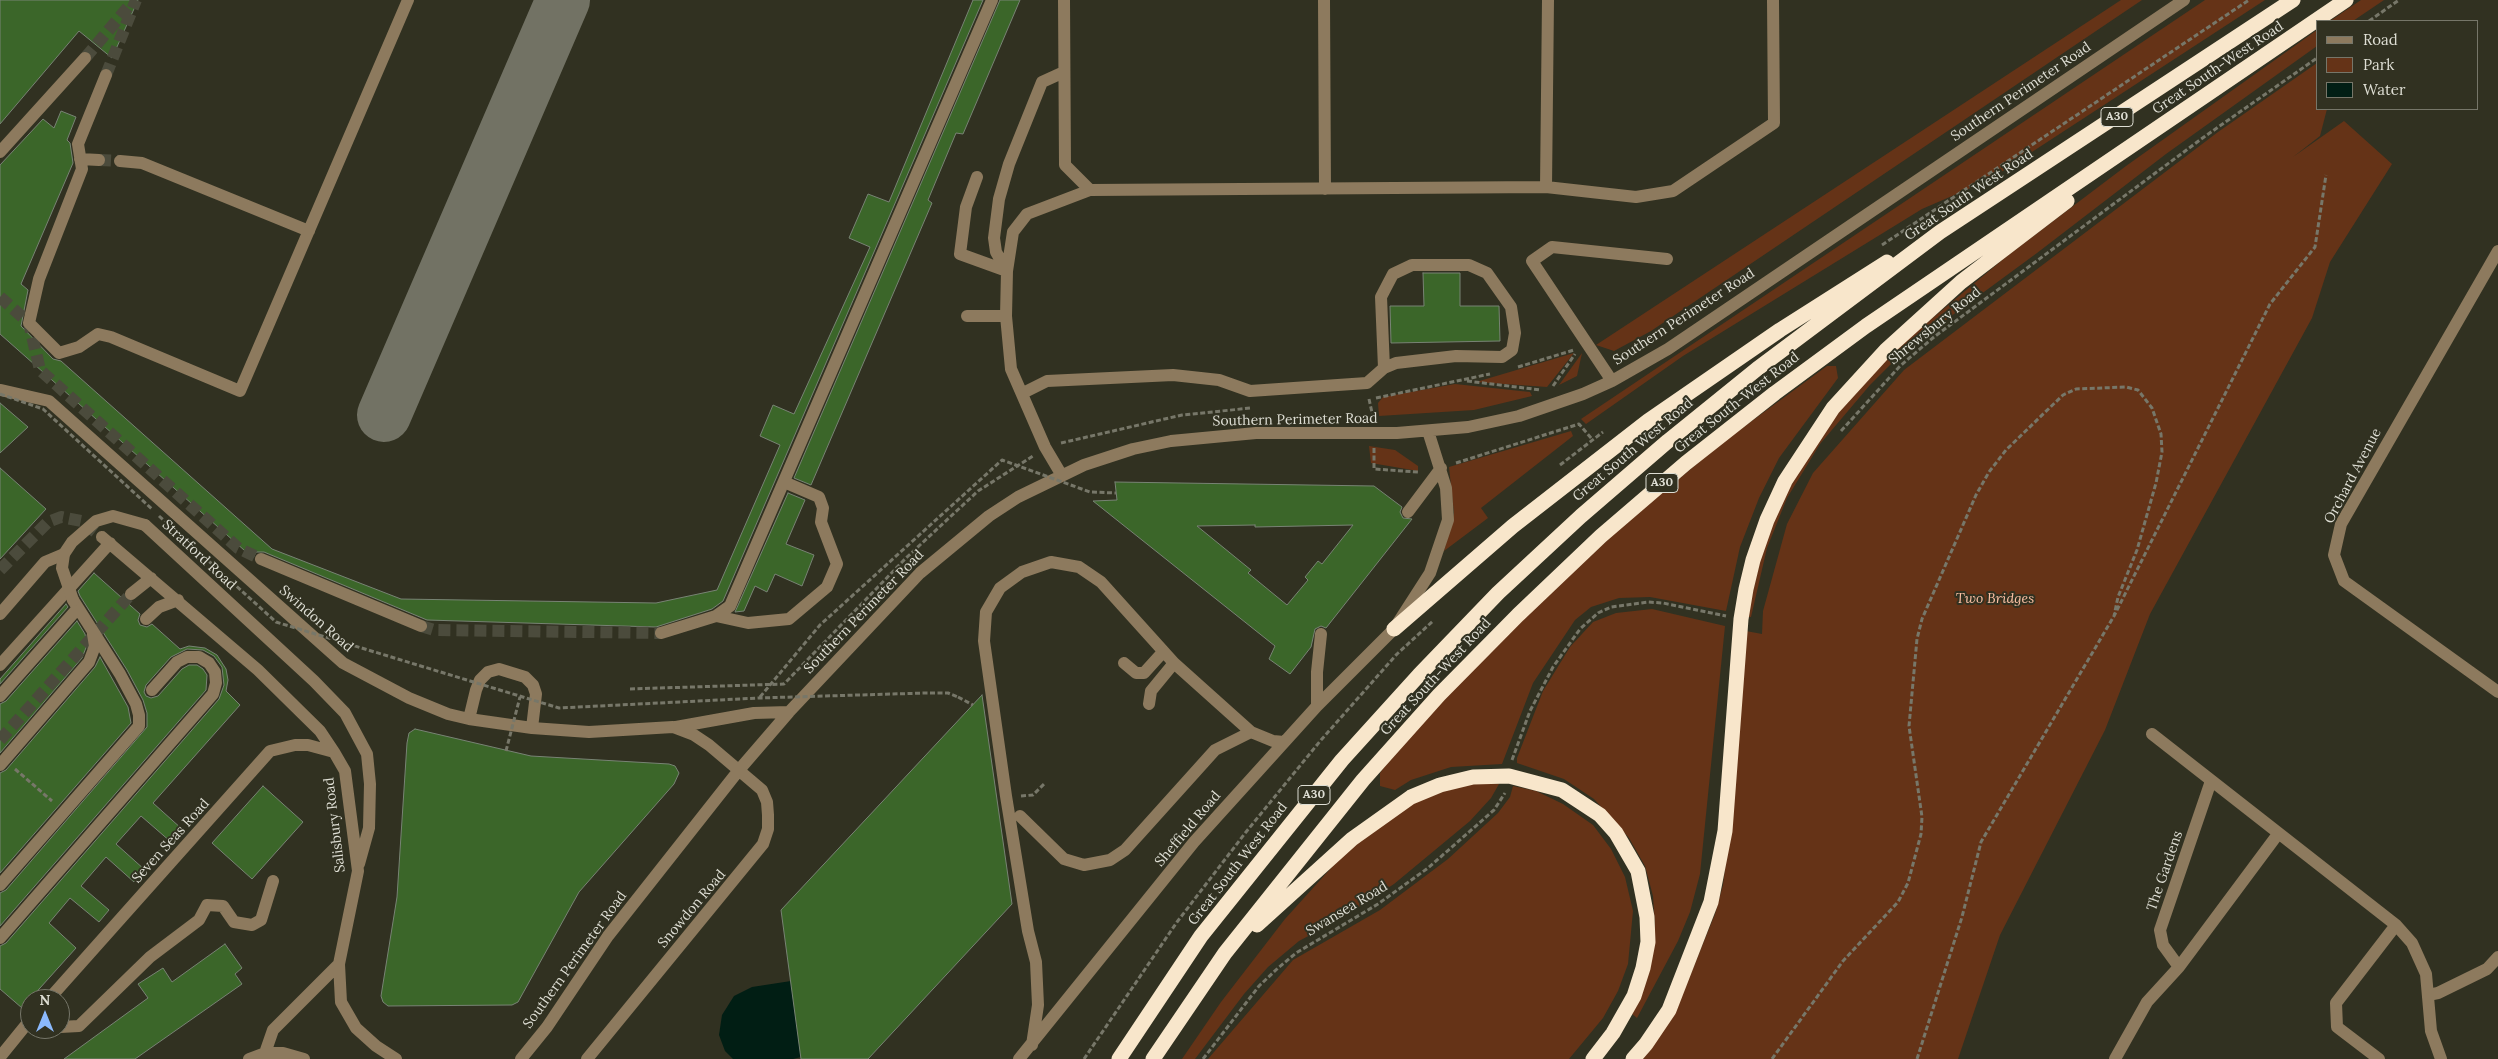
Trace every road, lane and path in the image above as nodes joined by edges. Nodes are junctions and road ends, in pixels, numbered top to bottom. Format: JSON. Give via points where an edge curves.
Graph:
{"nodes":[{"id":1,"x":408,"y":0,"type":"edge"},
{"id":2,"x":992,"y":0,"type":"edge"},
{"id":3,"x":1064,"y":0,"type":"edge"},
{"id":4,"x":1324,"y":0,"type":"edge"},
{"id":5,"x":1548,"y":0,"type":"edge"},
{"id":6,"x":1773,"y":0,"type":"edge"},
{"id":7,"x":2184,"y":0,"type":"edge"},
{"id":8,"x":2249,"y":0,"type":"edge"},
{"id":9,"x":2293,"y":0,"type":"edge"},
{"id":10,"x":2346,"y":0,"type":"edge"},
{"id":11,"x":2399,"y":0,"type":"edge"},
{"id":12,"x":2316,"y":20,"type":"edge"},
{"id":13,"x":2316,"y":20,"type":"edge"},
{"id":14,"x":2370,"y":20,"type":"edge"},
{"id":15,"x":85,"y":58,"type":"tunnel mouth"},
{"id":16,"x":2316,"y":59,"type":"edge"},
{"id":17,"x":1064,"y":72,"type":"junction"},
{"id":18,"x":106,"y":75,"type":"tunnel mouth"},
{"id":19,"x":2185,"y":109,"type":"junction"},
{"id":20,"x":0,"y":152,"type":"edge"},
{"id":21,"x":80,"y":159,"type":"junction"},
{"id":22,"x":99,"y":160,"type":"tunnel mouth"},
{"id":23,"x":120,"y":161,"type":"tunnel mouth"},
{"id":24,"x":2326,"y":175,"type":"dead end"},
{"id":25,"x":977,"y":177,"type":"dead end"},
{"id":26,"x":1546,"y":187,"type":"junction"},
{"id":27,"x":1325,"y":188,"type":"junction"},
{"id":28,"x":1090,"y":190,"type":"junction"},
{"id":29,"x":1929,"y":215,"type":"dead end"},
{"id":30,"x":309,"y":231,"type":"junction"},
{"id":31,"x":1940,"y":232,"type":"junction"},
{"id":32,"x":2498,"y":250,"type":"edge"},
{"id":33,"x":1666,"y":260,"type":"dead end"},
{"id":34,"x":1007,"y":271,"type":"junction"},
{"id":35,"x":967,"y":316,"type":"dead end"},
{"id":36,"x":1006,"y":316,"type":"junction"},
{"id":37,"x":1579,"y":349,"type":"dead end"},
{"id":38,"x":1384,"y":368,"type":"junction"},
{"id":39,"x":1464,"y":381,"type":"dead end"},
{"id":40,"x":1612,"y":381,"type":"junction"},
{"id":41,"x":0,"y":392,"type":"edge"},
{"id":42,"x":1023,"y":393,"type":"junction"},
{"id":43,"x":1361,"y":400,"type":"dead end"},
{"id":44,"x":1257,"y":408,"type":"dead end"},
{"id":45,"x":1428,"y":431,"type":"junction"},
{"id":46,"x":1374,"y":433,"type":"junction"},
{"id":47,"x":1837,"y":436,"type":"dead end"},
{"id":48,"x":1592,"y":439,"type":"dead end"},
{"id":49,"x":1045,"y":447,"type":"junction"},
{"id":50,"x":1441,"y":468,"type":"junction"},
{"id":51,"x":1061,"y":474,"type":"junction"},
{"id":52,"x":784,"y":482,"type":"junction"},
{"id":53,"x":1116,"y":493,"type":"dead end"},
{"id":54,"x":1408,"y":512,"type":"dead end"},
{"id":55,"x":64,"y":554,"type":"junction"},
{"id":56,"x":261,"y":558,"type":"tunnel mouth"},
{"id":57,"x":151,"y":578,"type":"junction"},
{"id":58,"x":131,"y":594,"type":"tunnel mouth"},
{"id":59,"x":178,"y":600,"type":"junction"},
{"id":60,"x":75,"y":604,"type":"junction"},
{"id":61,"x":0,"y":614,"type":"edge"},
{"id":62,"x":1439,"y":615,"type":"dead end"},
{"id":63,"x":716,"y":616,"type":"junction"},
{"id":64,"x":2114,"y":616,"type":"junction"},
{"id":65,"x":1731,"y":618,"type":"dead end"},
{"id":66,"x":146,"y":619,"type":"dead end"},
{"id":67,"x":421,"y":626,"type":"tunnel mouth"},
{"id":68,"x":93,"y":630,"type":"junction"},
{"id":69,"x":1394,"y":630,"type":"junction"},
{"id":70,"x":661,"y":633,"type":"tunnel mouth"},
{"id":71,"x":1321,"y":634,"type":"dead end"},
{"id":72,"x":1163,"y":652,"type":"junction"},
{"id":73,"x":1124,"y":663,"type":"dead end"},
{"id":74,"x":1174,"y":663,"type":"junction"},
{"id":75,"x":0,"y":665,"type":"edge"},
{"id":76,"x":630,"y":689,"type":"dead end"},
{"id":77,"x":152,"y":690,"type":"dead end"},
{"id":78,"x":2498,"y":692,"type":"edge"},
{"id":79,"x":0,"y":696,"type":"edge"},
{"id":80,"x":520,"y":697,"type":"junction"},
{"id":81,"x":759,"y":698,"type":"junction"},
{"id":82,"x":1149,"y":704,"type":"dead end"},
{"id":83,"x":972,"y":705,"type":"dead end"},
{"id":84,"x":1317,"y":706,"type":"junction"},
{"id":85,"x":789,"y":712,"type":"junction"},
{"id":86,"x":470,"y":719,"type":"junction"},
{"id":87,"x":673,"y":727,"type":"junction"},
{"id":88,"x":532,"y":728,"type":"junction"},
{"id":89,"x":1251,"y":732,"type":"junction"},
{"id":90,"x":2152,"y":734,"type":"dead end"},
{"id":91,"x":1284,"y":742,"type":"junction"},
{"id":92,"x":506,"y":751,"type":"dead end"},
{"id":93,"x":334,"y":752,"type":"junction"},
{"id":94,"x":3,"y":762,"type":"edge"},
{"id":95,"x":1511,"y":766,"type":"dead end"},
{"id":96,"x":739,"y":770,"type":"junction"},
{"id":97,"x":2211,"y":781,"type":"junction"},
{"id":98,"x":1044,"y":784,"type":"dead end"},
{"id":99,"x":1508,"y":786,"type":"dead end"},
{"id":100,"x":1018,"y":796,"type":"dead end"},
{"id":101,"x":64,"y":812,"type":"junction"},
{"id":102,"x":1020,"y":816,"type":"dead end"},
{"id":103,"x":2278,"y":834,"type":"junction"},
{"id":104,"x":358,"y":871,"type":"junction"},
{"id":105,"x":273,"y":881,"type":"dead end"},
{"id":106,"x":0,"y":885,"type":"edge"},
{"id":107,"x":2396,"y":924,"type":"junction"},
{"id":108,"x":0,"y":938,"type":"edge"},
{"id":109,"x":1226,"y":953,"type":"junction"},
{"id":110,"x":2498,"y":957,"type":"edge"},
{"id":111,"x":339,"y":964,"type":"junction"},
{"id":112,"x":2179,"y":968,"type":"junction"},
{"id":113,"x":58,"y":989,"type":"edge"},
{"id":114,"x":2428,"y":995,"type":"junction"},
{"id":115,"x":70,"y":1027,"type":"edge"},
{"id":116,"x":20,"y":1032,"type":"edge"},
{"id":117,"x":1032,"y":1045,"type":"junction"},
{"id":118,"x":265,"y":1053,"type":"junction"},
{"id":119,"x":0,"y":1057,"type":"edge"},
{"id":120,"x":249,"y":1059,"type":"edge"},
{"id":121,"x":304,"y":1059,"type":"edge"},
{"id":122,"x":396,"y":1059,"type":"edge"},
{"id":123,"x":522,"y":1059,"type":"edge"},
{"id":124,"x":587,"y":1059,"type":"edge"},
{"id":125,"x":1019,"y":1059,"type":"edge"},
{"id":126,"x":1084,"y":1059,"type":"edge"},
{"id":127,"x":1119,"y":1059,"type":"edge"},
{"id":128,"x":1153,"y":1059,"type":"edge"},
{"id":129,"x":1203,"y":1059,"type":"edge"},
{"id":130,"x":1593,"y":1059,"type":"edge"},
{"id":131,"x":1633,"y":1059,"type":"edge"},
{"id":132,"x":1772,"y":1059,"type":"edge"},
{"id":133,"x":1917,"y":1059,"type":"edge"},
{"id":134,"x":2115,"y":1059,"type":"edge"},
{"id":135,"x":2379,"y":1059,"type":"edge"},
{"id":136,"x":2440,"y":1059,"type":"edge"}],
"edges":[{"from":1,"to":30,"type":"street"},
{"from":2,"to":52,"type":"street"},
{"from":3,"to":17,"type":"street"},
{"from":4,"to":27,"type":"street"},
{"from":5,"to":26,"type":"street"},
{"from":6,"to":26,"type":"street","via":[[1774,123],[1673,191],[1636,196]]},
{"from":7,"to":40,"type":"street","name":"Southern Perimeter Road","via":[[1676,344]]},
{"from":8,"to":29,"type":"path","name":"Great South West Road"},
{"from":9,"to":31,"type":"highway","name":"Great South West Road","number":"A30"},
{"from":10,"to":12,"type":"highway","name":"Great South-West Road","number":"A30"},
{"from":11,"to":14,"type":"path"},
{"from":13,"to":19,"type":"highway","name":"Great South-West Road","number":"A30"},
{"from":15,"to":20,"type":"street"},
{"from":16,"to":47,"type":"path","name":"Shrewsbury Road","via":[[2204,137],[1934,337],[1900,366]]},
{"from":17,"to":28,"type":"street","via":[[1065,165]]},
{"from":17,"to":34,"type":"street","via":[[1042,82],[998,198],[994,238],[996,252]]},
{"from":18,"to":21,"type":"street","via":[[78,144]]},
{"from":19,"to":109,"type":"highway","name":"Great South-West Road","number":"A30","via":[[1858,332],[1716,440],[1601,536],[1518,615],[1420,716],[1363,780]]},
{"from":19,"to":131,"type":"highway","via":[[1961,282],[1912,325],[1833,408],[1785,481],[1767,520],[1746,589],[1725,831],[1711,902],[1669,1010]]},
{"from":21,"to":22,"type":"street"},
{"from":21,"to":30,"type":"street","via":[[82,169],[39,279],[29,323],[59,353],[79,347],[98,334],[240,391]]},
{"from":23,"to":30,"type":"street","via":[[142,163]]},
{"from":24,"to":64,"type":"path","via":[[2315,247],[2270,304]]},
{"from":25,"to":34,"type":"street","via":[[966,206],[960,254]]},
{"from":26,"to":27,"type":"street"},
{"from":27,"to":28,"type":"street"},
{"from":28,"to":34,"type":"street","via":[[1027,214],[1013,232]]},
{"from":31,"to":69,"type":"highway","via":[[1788,324],[1648,421],[1513,526]]},
{"from":31,"to":127,"type":"highway","name":"Great South West Road","number":"A30","via":[[1757,369],[1668,441],[1498,594],[1419,675],[1336,768],[1201,936]]},
{"from":32,"to":78,"type":"street","name":"Orchard Avenue","via":[[2341,524],[2334,555],[2344,581]]},
{"from":33,"to":40,"type":"street","via":[[1552,247],[1532,261]]},
{"from":34,"to":36,"type":"street"},
{"from":35,"to":36,"type":"street"},
{"from":36,"to":42,"type":"street","via":[[1011,369]]},
{"from":37,"to":39,"type":"path","via":[[1553,387],[1542,391]]},
{"from":38,"to":38,"type":"street","via":[[1396,363],[1456,356],[1502,357],[1512,350],[1515,333],[1511,307],[1487,274],[1469,266],[1412,265],[1393,274],[1381,297]]},
{"from":38,"to":42,"type":"street","via":[[1367,383],[1250,391],[1219,380],[1174,375],[1047,381]]},
{"from":40,"to":45,"type":"street","name":"Southern Perimeter Road","via":[[1555,406],[1519,416],[1468,427]]},
{"from":41,"to":80,"type":"path","bridge":true,"via":[[43,409],[276,622]]},
{"from":41,"to":86,"type":"street","name":"Swindon Road","via":[[49,401],[343,663],[409,698]]},
{"from":42,"to":49,"type":"street"},
{"from":43,"to":46,"type":"path","via":[[1370,399]]},
{"from":44,"to":49,"type":"path","via":[[1182,415]]},
{"from":45,"to":46,"type":"street","name":"Southern Perimeter Road"},
{"from":45,"to":50,"type":"street","name":"Sheffield Road"},
{"from":46,"to":50,"type":"path","via":[[1374,469],[1412,474]]},
{"from":46,"to":51,"type":"street","name":"Southern Perimeter Road","via":[[1256,433],[1170,441],[1133,449]]},
{"from":48,"to":50,"type":"path","via":[[1579,424]]},
{"from":49,"to":51,"type":"street"},
{"from":49,"to":76,"type":"path","via":[[978,491],[906,558],[784,684]]},
{"from":50,"to":54,"type":"street"},
{"from":50,"to":69,"type":"street","name":"Sheffield Road","via":[[1448,504],[1444,536],[1430,573]]},
{"from":51,"to":85,"type":"street","name":"Southern Perimeter Road","via":[[988,516],[920,573]]},
{"from":52,"to":63,"type":"street","via":[[730,606]]},
{"from":52,"to":63,"type":"street","via":[[819,497],[823,508],[821,522],[837,564],[827,587],[789,619],[748,623]]},
{"from":53,"to":81,"type":"path","bridge":true,"via":[[1090,492],[1002,460],[820,625]]},
{"from":55,"to":60,"type":"street","bridge":true,"via":[[62,568]]},
{"from":55,"to":61,"type":"street","via":[[46,562]]},
{"from":55,"to":104,"type":"street","name":"Stratford Road","bridge":true,"via":[[72,542],[96,521],[113,516],[144,525],[345,713],[367,754],[370,784],[369,828]]},
{"from":56,"to":67,"type":"street"},
{"from":57,"to":58,"type":"street"},
{"from":57,"to":59,"type":"street","name":"Salisbury Road"},
{"from":57,"to":75,"type":"street","name":"Salisbury Road","via":[[106,540]]},
{"from":59,"to":66,"type":"street","via":[[159,608]]},
{"from":59,"to":93,"type":"street","name":"Salisbury Road","via":[[258,670],[320,731]]},
{"from":60,"to":68,"type":"street"},
{"from":60,"to":79,"type":"street"},
{"from":62,"to":126,"type":"path","name":"Great South West Road","via":[[1321,740],[1246,832],[1177,922]]},
{"from":63,"to":70,"type":"street"},
{"from":64,"to":132,"type":"path","via":[[2156,483],[2162,434],[2152,408],[2138,390],[2126,387],[2076,389],[2063,395],[2006,450],[1989,472],[1922,619],[1909,726],[1920,798],[1921,834],[1908,883],[1898,902],[1843,962]]},
{"from":64,"to":133,"type":"path","via":[[1981,842],[1962,916]]},
{"from":65,"to":95,"type":"path","via":[[1648,602],[1618,606],[1598,613],[1580,630],[1552,667],[1530,711]]},
{"from":68,"to":94,"type":"street","via":[[95,646],[89,662]]},
{"from":68,"to":101,"type":"street","via":[[136,704],[139,726]]},
{"from":69,"to":84,"type":"street","name":"Sheffield Road"},
{"from":71,"to":84,"type":"street"},
{"from":72,"to":73,"type":"street","via":[[1144,673],[1136,673]]},
{"from":72,"to":74,"type":"street"},
{"from":72,"to":117,"type":"street","via":[[1101,582],[1079,567],[1051,562],[1022,572],[1000,588],[986,612],[984,641],[991,703],[1028,931],[1036,962],[1038,1005]]},
{"from":74,"to":82,"type":"street","via":[[1151,691]]},
{"from":74,"to":89,"type":"street"},
{"from":77,"to":108,"type":"street","via":[[177,662],[187,658],[199,658],[209,663],[215,672],[212,694]]},
{"from":80,"to":81,"type":"path","bridge":true,"via":[[558,708]]},
{"from":80,"to":92,"type":"path","bridge":true},
{"from":81,"to":83,"type":"path","bridge":true,"via":[[948,693]]},
{"from":84,"to":91,"type":"street","name":"Sheffield Road"},
{"from":85,"to":87,"type":"street","name":"Swindon Road","via":[[754,713]]},
{"from":85,"to":96,"type":"street","name":"Southern Perimeter Road"},
{"from":86,"to":88,"type":"street","name":"Swindon Road"},
{"from":86,"to":88,"type":"street","via":[[480,680],[488,672],[504,670],[525,677],[532,685],[536,694]]},
{"from":87,"to":88,"type":"street","name":"Swindon Road","via":[[589,732]]},
{"from":87,"to":96,"type":"street","name":"Swindon Road","via":[[694,735]]},
{"from":89,"to":91,"type":"street"},
{"from":89,"to":102,"type":"street","via":[[1215,750],[1125,850],[1110,860],[1084,865],[1064,859]]},
{"from":90,"to":97,"type":"street"},
{"from":91,"to":117,"type":"street","name":"Sheffield Road","via":[[1194,842]]},
{"from":93,"to":104,"type":"street","name":"Salisbury Road","via":[[345,771]]},
{"from":93,"to":113,"type":"street","name":"Seven Seas Road","via":[[308,745],[270,751]]},
{"from":94,"to":101,"type":"path"},
{"from":96,"to":123,"type":"street","name":"Southern Perimeter Road","via":[[608,936]]},
{"from":96,"to":124,"type":"street","name":"Snowdon Road","via":[[762,790],[767,802],[768,829],[763,844]]},
{"from":97,"to":103,"type":"street"},
{"from":97,"to":112,"type":"street","name":"The Gardens","via":[[2160,930],[2163,944]]},
{"from":98,"to":100,"type":"path","via":[[1034,795]]},
{"from":99,"to":129,"type":"path","name":"Swansea Road","via":[[1494,810],[1428,868],[1278,968],[1259,986]]},
{"from":101,"to":106,"type":"street"},
{"from":103,"to":107,"type":"street"},
{"from":103,"to":112,"type":"street"},
{"from":104,"to":111,"type":"street","name":"Salisbury Road"},
{"from":105,"to":115,"type":"street","via":[[261,920],[252,924],[234,922],[223,906],[207,905],[199,920],[150,958],[79,1026]]},
{"from":107,"to":114,"type":"street","via":[[2412,942],[2426,974]]},
{"from":107,"to":135,"type":"street","via":[[2336,1003],[2338,1027]]},
{"from":109,"to":128,"type":"highway","name":"Great South-West Road","number":"A30"},
{"from":109,"to":130,"type":"highway","via":[[1352,839],[1411,797],[1440,785],[1474,777],[1510,776],[1536,782],[1562,790],[1600,815],[1627,850],[1638,871],[1643,893],[1648,942],[1643,968],[1634,996],[1613,1033]]},
{"from":110,"to":114,"type":"street","via":[[2487,969]]},
{"from":111,"to":118,"type":"street","via":[[273,1030]]},
{"from":111,"to":122,"type":"street","name":"Salisbury Road","via":[[341,1002],[356,1028]]},
{"from":112,"to":134,"type":"street","via":[[2147,1002]]},
{"from":114,"to":136,"type":"street","via":[[2431,1031]]},
{"from":116,"to":119,"type":"street"},
{"from":117,"to":125,"type":"street","name":"Sheffield Road"},
{"from":118,"to":120,"type":"street"},
{"from":118,"to":121,"type":"street","via":[[283,1053]]}]}
